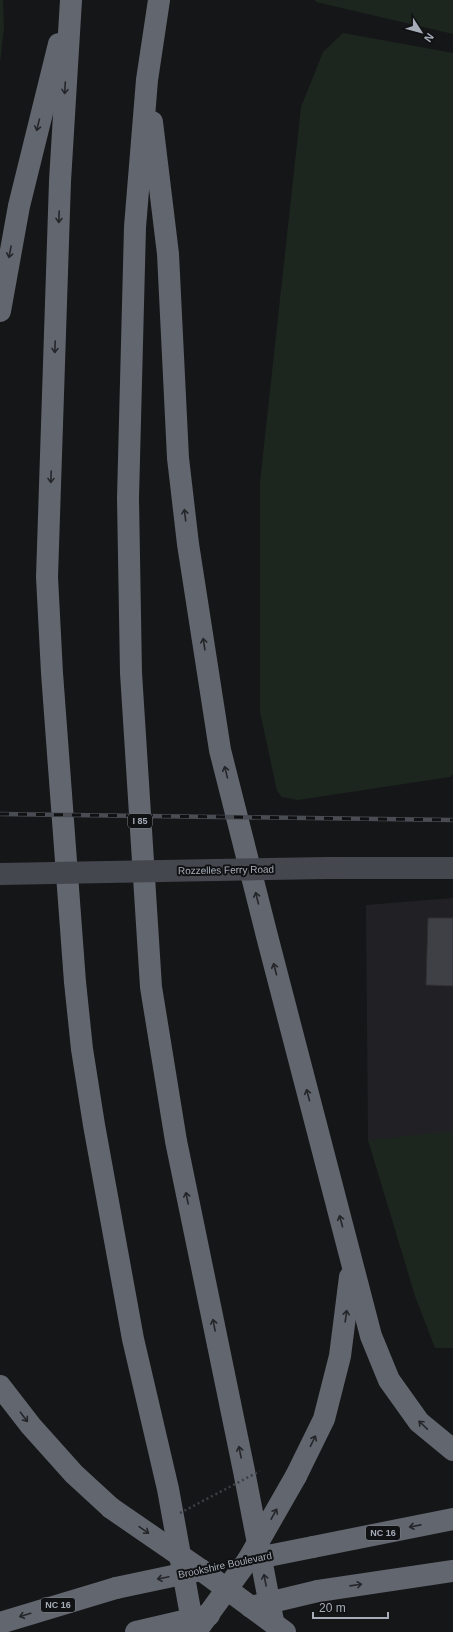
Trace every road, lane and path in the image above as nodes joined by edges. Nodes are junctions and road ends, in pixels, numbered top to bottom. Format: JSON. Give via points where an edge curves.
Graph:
{"nodes":[{"id":1,"x":159,"y":0,"type":"edge"},
{"id":2,"x":70,"y":3,"type":"edge"},
{"id":3,"x":147,"y":80,"type":"junction"},
{"id":4,"x":0,"y":311,"type":"edge"},
{"id":5,"x":453,"y":868,"type":"edge"},
{"id":6,"x":0,"y":874,"type":"edge"},
{"id":7,"x":351,"y":1259,"type":"junction"},
{"id":8,"x":0,"y":1386,"type":"edge"},
{"id":9,"x":453,"y":1450,"type":"edge"},
{"id":10,"x":260,"y":1471,"type":"dead end"},
{"id":11,"x":180,"y":1513,"type":"dead end"},
{"id":12,"x":453,"y":1519,"type":"edge"},
{"id":13,"x":248,"y":1560,"type":"junction"},
{"id":14,"x":201,"y":1570,"type":"junction"},
{"id":15,"x":453,"y":1571,"type":"edge"},
{"id":16,"x":228,"y":1589,"type":"junction"},
{"id":17,"x":251,"y":1607,"type":"junction"},
{"id":18,"x":209,"y":1615,"type":"junction"},
{"id":19,"x":0,"y":1623,"type":"edge"},
{"id":20,"x":136,"y":1632,"type":"edge"},
{"id":21,"x":195,"y":1632,"type":"edge"},
{"id":22,"x":275,"y":1632,"type":"edge"},
{"id":23,"x":285,"y":1632,"type":"edge"}],
"edges":[{"from":1,"to":3,"type":"highway","number":"I 85"},
{"from":2,"to":4,"type":"highway","one_way":true,"via":[[19,206]]},
{"from":2,"to":21,"type":"highway","one_way":true,"via":[[60,181],[47,577],[75,982],[94,1125],[132,1332],[168,1489]]},
{"from":7,"to":3,"type":"highway","one_way":true,"via":[[220,750],[188,544],[178,458],[168,254]]},
{"from":22,"to":3,"type":"highway","number":"I 85","one_way":true,"via":[[176,1141],[151,987],[131,673],[128,498],[135,228]]},
{"from":5,"to":6,"type":"street","name":"Rozzelles Ferry Road","bridge":true},
{"from":9,"to":7,"type":"highway","one_way":true,"via":[[419,1422],[389,1380],[371,1336]]},
{"from":13,"to":7,"type":"highway","one_way":true,"bridge":true,"via":[[296,1476],[324,1419],[340,1356],[350,1292]]},
{"from":8,"to":14,"type":"highway","one_way":true,"bridge":true,"via":[[31,1426],[74,1474],[112,1508]]},
{"from":10,"to":11,"type":"path","bridge":true},
{"from":12,"to":13,"type":"highway","name":"Brookshire Boulevard","number":"NC 16","one_way":true,"bridge":true},
{"from":13,"to":14,"type":"highway","name":"Brookshire Boulevard","number":"NC 16"},
{"from":13,"to":16,"type":"highway"},
{"from":14,"to":16,"type":"highway"},
{"from":14,"to":19,"type":"highway","name":"Brookshire Boulevard","number":"NC 16","one_way":true,"bridge":true,"via":[[116,1588]]},
{"from":17,"to":15,"type":"highway","one_way":true,"bridge":true,"via":[[318,1591]]},
{"from":16,"to":17,"type":"highway"},
{"from":16,"to":18,"type":"highway"},
{"from":17,"to":18,"type":"highway"},
{"from":17,"to":23,"type":"highway","bridge":true},
{"from":18,"to":20,"type":"highway","bridge":true},
{"from":18,"to":21,"type":"highway"}]}
